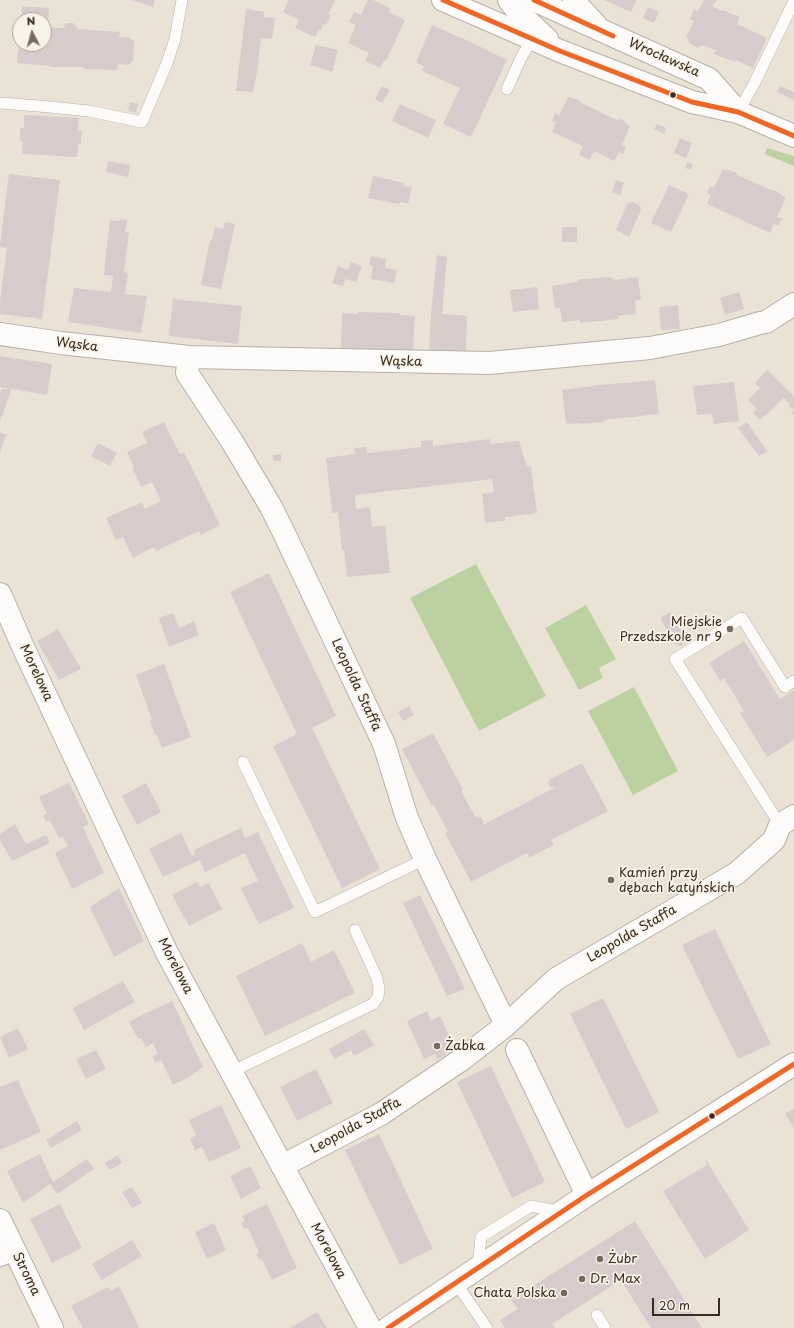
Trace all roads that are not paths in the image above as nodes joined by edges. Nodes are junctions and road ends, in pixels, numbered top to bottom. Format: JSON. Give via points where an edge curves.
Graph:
{"nodes":[{"id":1,"x":182,"y":0,"type":"edge"},
{"id":2,"x":509,"y":0,"type":"edge"},
{"id":3,"x":534,"y":0,"type":"edge"},
{"id":4,"x":574,"y":0,"type":"edge"},
{"id":5,"x":455,"y":1,"type":"edge"},
{"id":6,"x":794,"y":1,"type":"edge"},
{"id":7,"x":601,"y":30,"type":"junction"},
{"id":8,"x":532,"y":39,"type":"junction"},
{"id":9,"x":560,"y":51,"type":"junction"},
{"id":10,"x":507,"y":89,"type":"dead end"},
{"id":11,"x":0,"y":103,"type":"edge"},
{"id":12,"x":738,"y":112,"type":"junction"},
{"id":13,"x":794,"y":136,"type":"edge"},
{"id":14,"x":794,"y":304,"type":"edge"},
{"id":15,"x":0,"y":334,"type":"edge"},
{"id":16,"x":189,"y":357,"type":"junction"},
{"id":17,"x":0,"y":594,"type":"edge"},
{"id":18,"x":794,"y":681,"type":"edge"},
{"id":19,"x":243,"y":762,"type":"dead end"},
{"id":20,"x":787,"y":820,"type":"edge"},
{"id":21,"x":425,"y":859,"type":"junction"},
{"id":22,"x":355,"y":930,"type":"dead end"},
{"id":23,"x":506,"y":1026,"type":"junction"},
{"id":24,"x":517,"y":1050,"type":"dead end"},
{"id":25,"x":794,"y":1064,"type":"edge"},
{"id":26,"x":231,"y":1072,"type":"junction"},
{"id":27,"x":282,"y":1166,"type":"junction"},
{"id":28,"x":587,"y":1195,"type":"junction"},
{"id":29,"x":0,"y":1220,"type":"edge"},
{"id":30,"x":7,"y":1252,"type":"edge"},
{"id":31,"x":456,"y":1283,"type":"junction"},
{"id":32,"x":597,"y":1315,"type":"dead end"},
{"id":33,"x":52,"y":1328,"type":"edge"},
{"id":34,"x":370,"y":1328,"type":"edge"},
{"id":35,"x":388,"y":1328,"type":"edge"},
{"id":36,"x":487,"y":1328,"type":"edge"},
{"id":37,"x":605,"y":1328,"type":"edge"}],
"edges":[{"from":1,"to":11,"type":"lane","via":[[168,62],[142,122],[89,111]]},
{"from":2,"to":9,"type":"street","name":"Wrocławska","via":[[531,26]]},
{"from":3,"to":7,"type":"street","name":"Wrocławska"},
{"from":4,"to":7,"type":"street"},
{"from":5,"to":8,"type":"street","name":"Wrocławska"},
{"from":6,"to":12,"type":"lane"},
{"from":7,"to":12,"type":"street","name":"Wrocławska","via":[[709,79]]},
{"from":8,"to":9,"type":"street","name":"Wrocławska"},
{"from":8,"to":10,"type":"lane"},
{"from":9,"to":12,"type":"street","name":"Wrocławska","via":[[692,102]]},
{"from":12,"to":13,"type":"street","name":"Wrocławska"},
{"from":14,"to":16,"type":"street","name":"Wąska","via":[[766,322],[719,335],[650,348],[518,362]]},
{"from":15,"to":16,"type":"street","name":"Wąska"},
{"from":16,"to":21,"type":"street","name":"Leopolda Staffa","via":[[187,372],[272,507],[379,733],[407,818]]},
{"from":17,"to":26,"type":"street","name":"Morelowa","via":[[166,950]]},
{"from":18,"to":20,"type":"lane","via":[[785,687],[742,618],[675,659]]},
{"from":19,"to":21,"type":"lane","via":[[315,912]]},
{"from":20,"to":23,"type":"street","name":"Leopolda Staffa","via":[[774,840],[737,872],[556,979]]},
{"from":21,"to":23,"type":"street","name":"Leopolda Staffa"},
{"from":22,"to":26,"type":"lane","via":[[377,978],[378,997],[373,1004]]},
{"from":23,"to":27,"type":"street","name":"Leopolda Staffa","via":[[381,1114]]},
{"from":24,"to":28,"type":"street"},
{"from":25,"to":28,"type":"street"},
{"from":26,"to":27,"type":"street","name":"Morelowa"},
{"from":27,"to":34,"type":"street","name":"Morelowa"},
{"from":28,"to":31,"type":"street"},
{"from":29,"to":30,"type":"street","name":"Stroma"},
{"from":30,"to":33,"type":"street","name":"Stroma"},
{"from":31,"to":35,"type":"street"},
{"from":31,"to":36,"type":"lane"},
{"from":32,"to":37,"type":"lane"}]}
